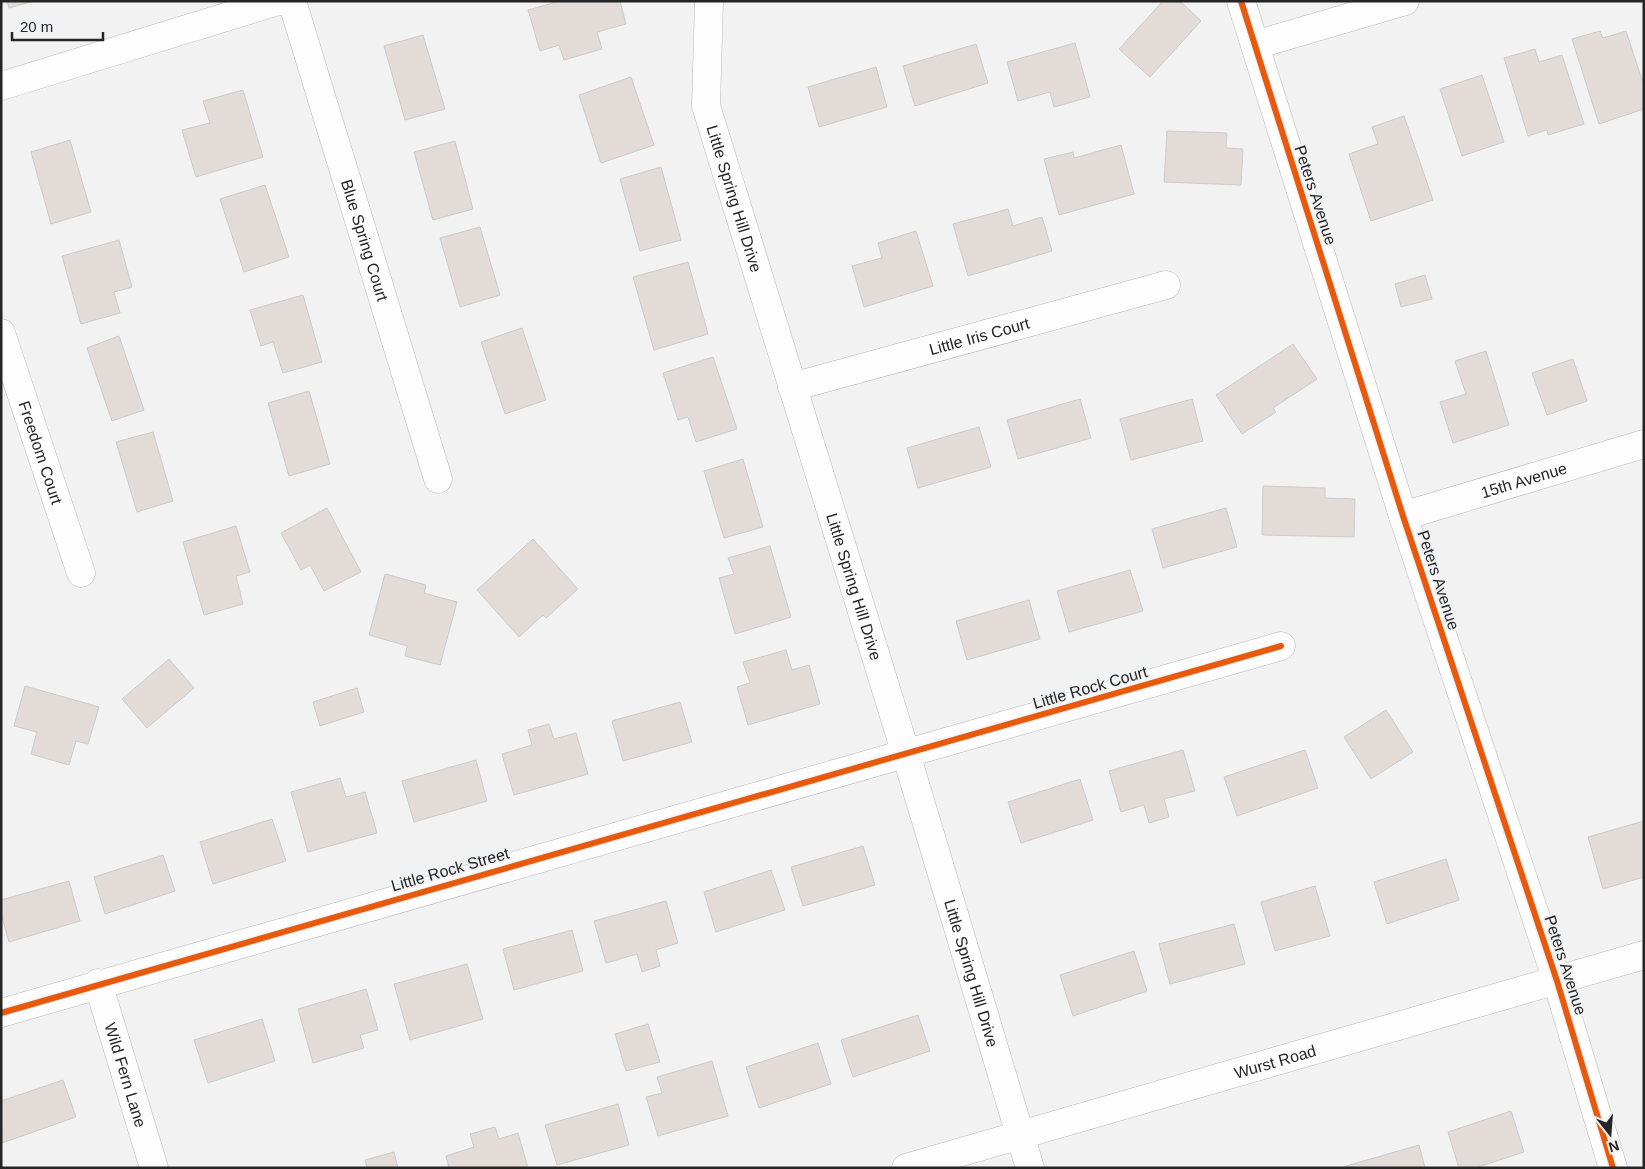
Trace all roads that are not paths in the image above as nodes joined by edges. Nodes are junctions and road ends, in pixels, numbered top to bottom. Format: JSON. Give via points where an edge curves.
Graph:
{"nodes":[{"id":1,"x":278,"y":1,"type":"edge"},
{"id":2,"x":292,"y":1,"type":"edge"},
{"id":3,"x":709,"y":1,"type":"edge"},
{"id":4,"x":1241,"y":1,"type":"edge"},
{"id":5,"x":1405,"y":1,"type":"edge"},
{"id":6,"x":1255,"y":46,"type":"junction"},
{"id":7,"x":1,"y":86,"type":"edge"},
{"id":8,"x":1166,"y":285,"type":"dead end"},
{"id":9,"x":1,"y":333,"type":"edge"},
{"id":10,"x":792,"y":387,"type":"junction"},
{"id":11,"x":1644,"y":444,"type":"edge"},
{"id":12,"x":438,"y":479,"type":"dead end"},
{"id":13,"x":1403,"y":516,"type":"junction"},
{"id":14,"x":81,"y":573,"type":"dead end"},
{"id":15,"x":1281,"y":646,"type":"dead end"},
{"id":16,"x":906,"y":754,"type":"junction"},
{"id":17,"x":1644,"y":955,"type":"edge"},
{"id":18,"x":1557,"y":981,"type":"junction"},
{"id":19,"x":98,"y":983,"type":"junction"},
{"id":20,"x":1,"y":1013,"type":"edge"},
{"id":21,"x":1020,"y":1134,"type":"junction"},
{"id":22,"x":154,"y":1168,"type":"edge"},
{"id":23,"x":906,"y":1168,"type":"edge"},
{"id":24,"x":1030,"y":1168,"type":"edge"},
{"id":25,"x":1612,"y":1168,"type":"edge"}],
"edges":[{"from":1,"to":7,"type":"street"},
{"from":2,"to":12,"type":"street","name":"Blue Spring Court"},
{"from":3,"to":10,"type":"street","name":"Little Spring Hill Drive","via":[[706,106]]},
{"from":4,"to":6,"type":"street","name":"Peters Avenue"},
{"from":5,"to":6,"type":"street"},
{"from":6,"to":13,"type":"street","name":"Peters Avenue"},
{"from":8,"to":10,"type":"street","name":"Little Iris Court"},
{"from":9,"to":14,"type":"street","name":"Freedom Court"},
{"from":10,"to":16,"type":"street","name":"Little Spring Hill Drive"},
{"from":11,"to":13,"type":"street","name":"15th Avenue"},
{"from":13,"to":18,"type":"street","name":"Peters Avenue"},
{"from":15,"to":16,"type":"street","name":"Little Rock Court"},
{"from":16,"to":19,"type":"street","name":"Little Rock Street"},
{"from":16,"to":21,"type":"street","name":"Little Spring Hill Drive"},
{"from":17,"to":18,"type":"street","name":"Wurst Road"},
{"from":18,"to":21,"type":"street","name":"Wurst Road"},
{"from":18,"to":25,"type":"street","name":"Peters Avenue"},
{"from":19,"to":20,"type":"street","name":"Little Rock Street"},
{"from":19,"to":22,"type":"street","name":"Wild Fern Lane"},
{"from":21,"to":23,"type":"street","name":"Wurst Road"},
{"from":21,"to":24,"type":"street","name":"Little Spring Hill Drive"}]}
